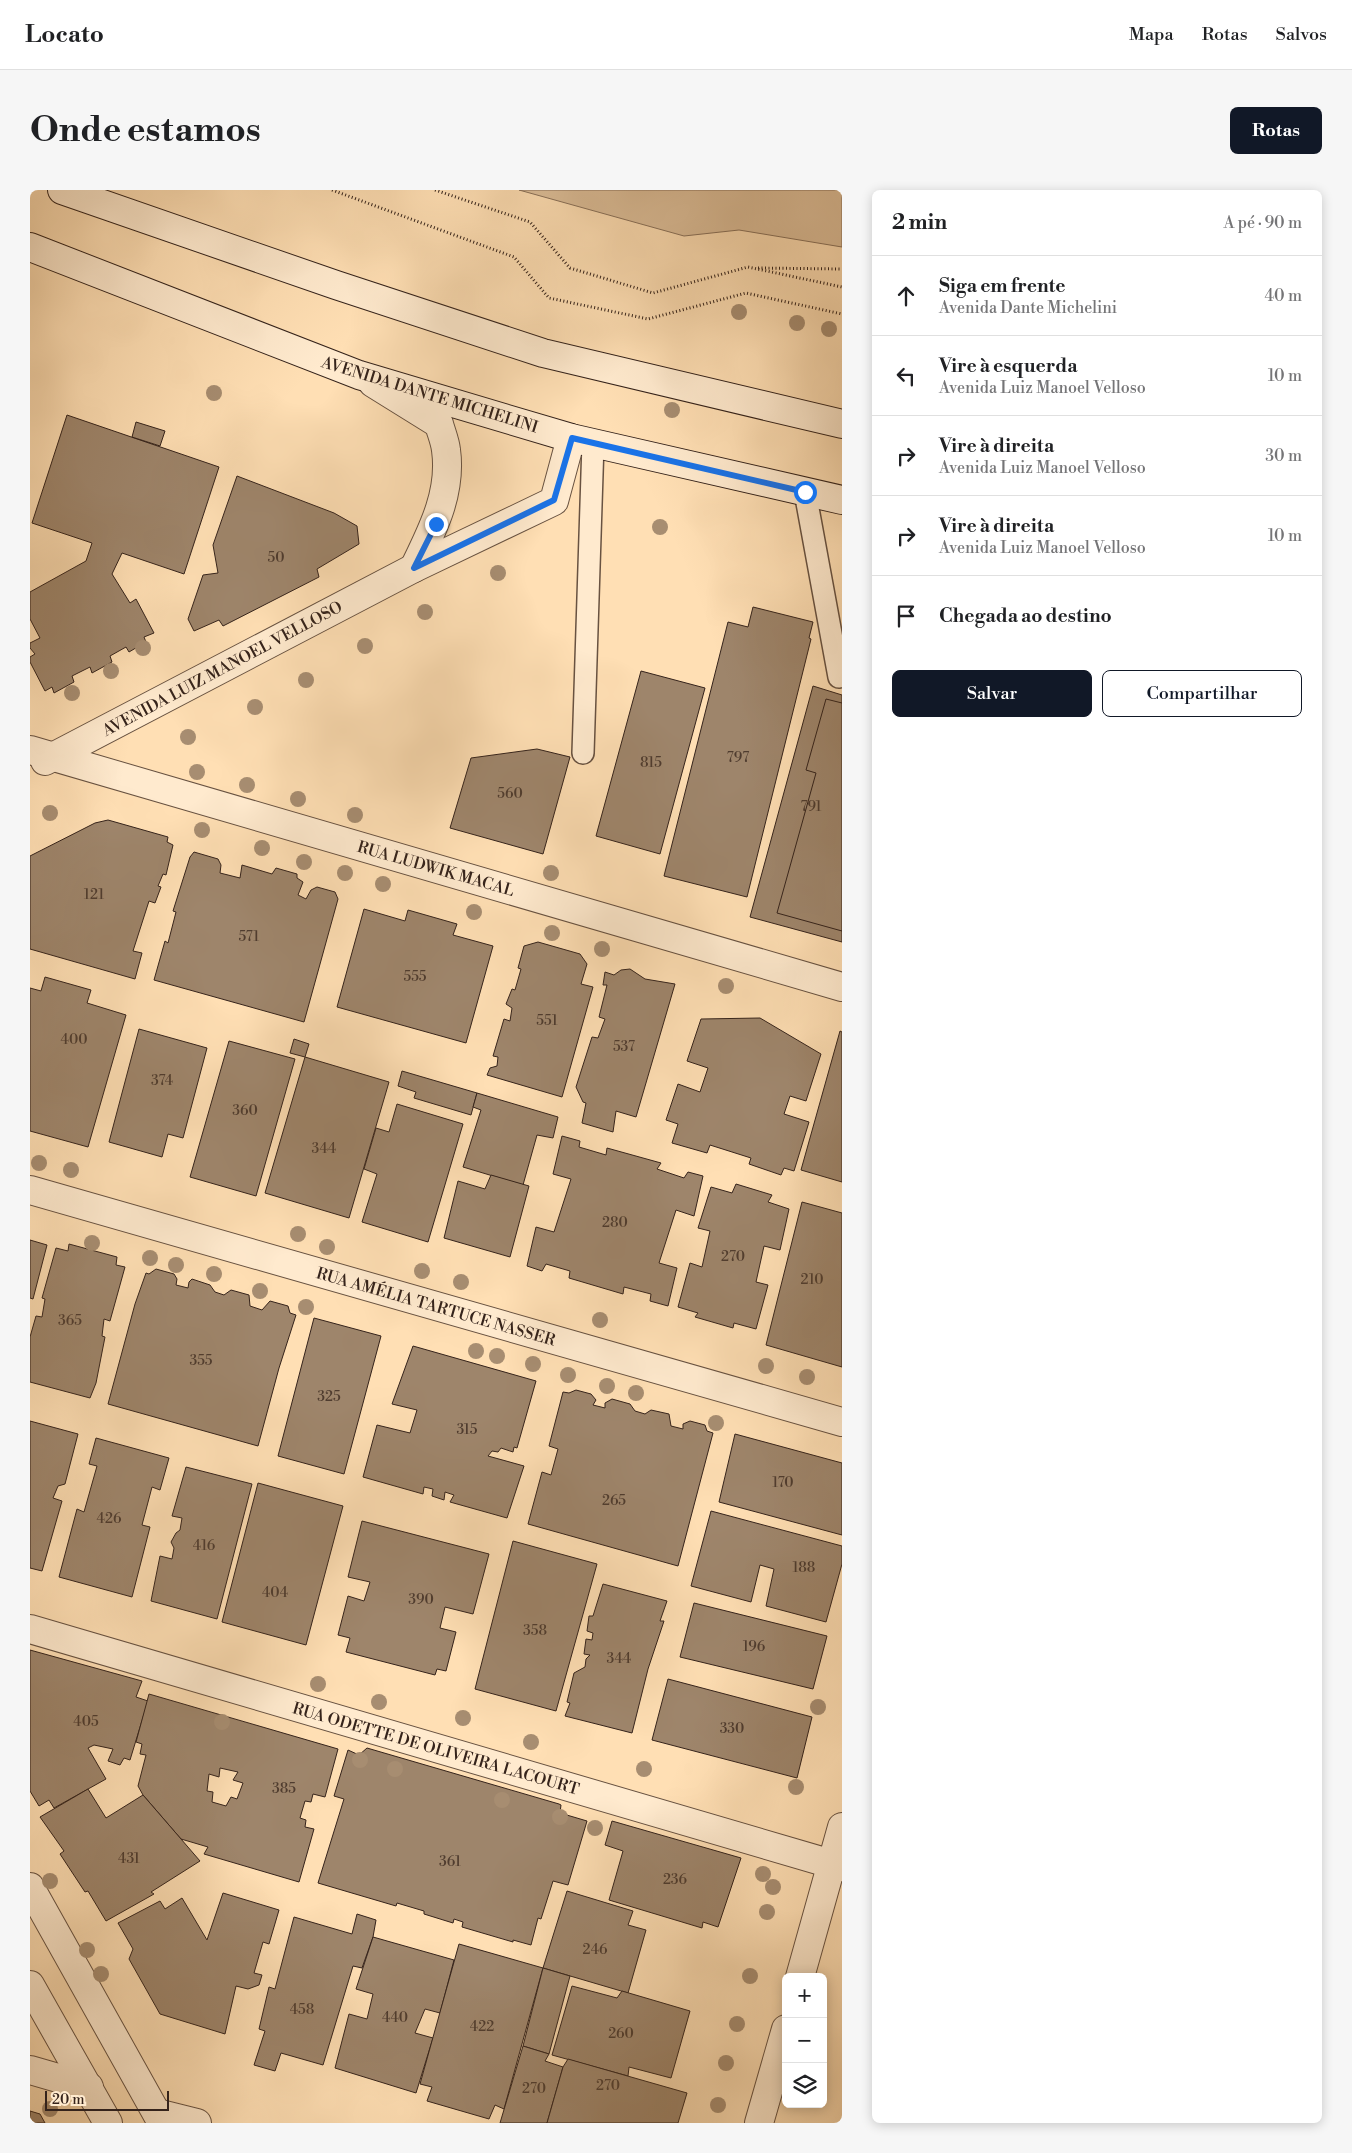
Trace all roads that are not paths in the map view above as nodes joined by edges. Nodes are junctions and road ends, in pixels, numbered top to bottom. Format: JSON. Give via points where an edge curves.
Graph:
{"nodes":[{"id":1,"x":62,"y":190,"type":"edge"},
{"id":2,"x":30,"y":247,"type":"edge"},
{"id":3,"x":359,"y":375,"type":"junction"},
{"id":4,"x":842,"y":424,"type":"edge"},
{"id":5,"x":582,"y":440,"type":"junction"},
{"id":6,"x":805,"y":492,"type":"junction"},
{"id":7,"x":842,"y":500,"type":"edge"},
{"id":8,"x":414,"y":568,"type":"junction"},
{"id":9,"x":840,"y":677,"type":"dead end"},
{"id":10,"x":583,"y":753,"type":"dead end"},
{"id":11,"x":38,"y":758,"type":"edge"},
{"id":12,"x":842,"y":987,"type":"edge"},
{"id":13,"x":30,"y":1190,"type":"edge"},
{"id":14,"x":842,"y":1422,"type":"edge"},
{"id":15,"x":30,"y":1629,"type":"edge"},
{"id":16,"x":842,"y":1827,"type":"edge"},
{"id":17,"x":837,"y":1866,"type":"edge"},
{"id":18,"x":30,"y":1887,"type":"edge"},
{"id":19,"x":801,"y":1973,"type":"edge"},
{"id":20,"x":30,"y":1985,"type":"edge"},
{"id":21,"x":782,"y":2043,"type":"edge"},
{"id":22,"x":30,"y":2070,"type":"edge"},
{"id":23,"x":89,"y":2088,"type":"junction"},
{"id":24,"x":159,"y":2118,"type":"edge"},
{"id":25,"x":108,"y":2123,"type":"edge"},
{"id":26,"x":197,"y":2123,"type":"edge"},
{"id":27,"x":759,"y":2123,"type":"edge"}],
"edges":[{"from":1,"to":4,"type":"street","via":[[543,353]]},
{"from":2,"to":3,"type":"street","name":"AVENIDA DANTE MICHELINI"},
{"from":3,"to":5,"type":"street","name":"AVENIDA DANTE MICHELINI"},
{"from":3,"to":8,"type":"street","via":[[438,424],[446,450],[443,500],[436,524]]},
{"from":5,"to":6,"type":"street","name":"AVENIDA DANTE MICHELINI"},
{"from":5,"to":8,"type":"street","name":"AVENIDA LUIZ MANOEL VELLOSO","via":[[554,500]]},
{"from":5,"to":10,"type":"lane"},
{"from":6,"to":7,"type":"street","name":"AVENIDA DANTE MICHELINI"},
{"from":6,"to":9,"type":"lane"},
{"from":8,"to":11,"type":"street","name":"AVENIDA LUIZ MANOEL VELLOSO"},
{"from":11,"to":12,"type":"street","name":"RUA LUDWIK MACAL"},
{"from":13,"to":14,"type":"street","name":"RUA AMÉLIA TARTUCE NASSER"},
{"from":15,"to":17,"type":"street","name":"RUA ODETTE DE OLIVEIRA LACOURT"},
{"from":16,"to":17,"type":"street"},
{"from":17,"to":19,"type":"street"},
{"from":18,"to":24,"type":"street"},
{"from":20,"to":23,"type":"street"},
{"from":21,"to":27,"type":"street"},
{"from":22,"to":23,"type":"street"},
{"from":23,"to":25,"type":"street"},
{"from":24,"to":26,"type":"street"}]}
